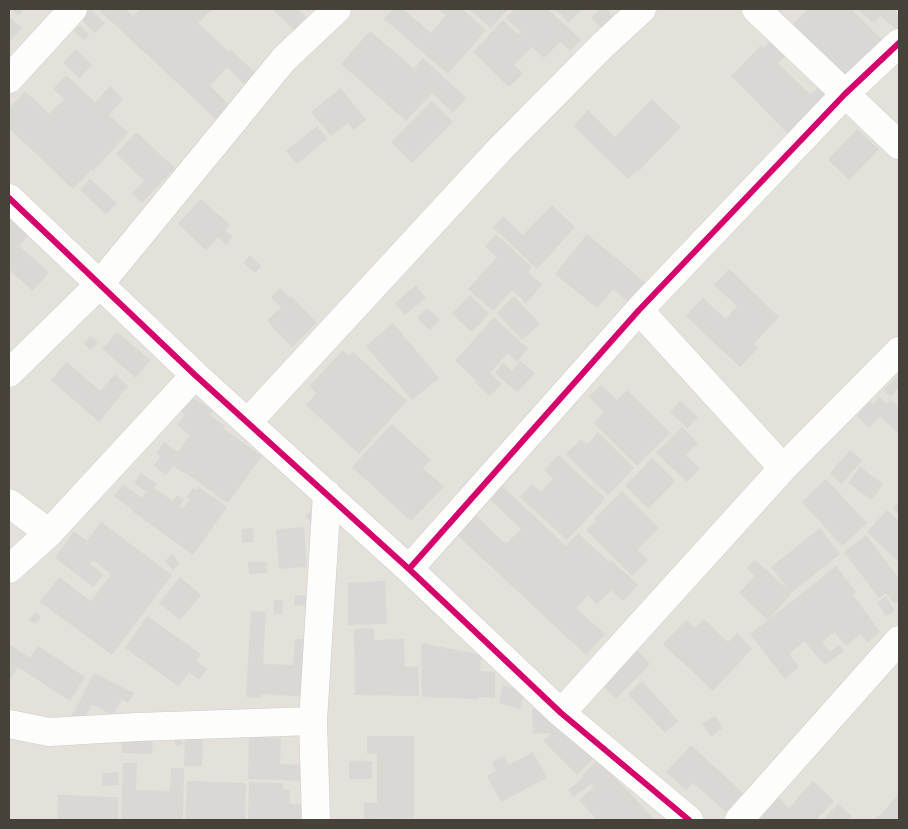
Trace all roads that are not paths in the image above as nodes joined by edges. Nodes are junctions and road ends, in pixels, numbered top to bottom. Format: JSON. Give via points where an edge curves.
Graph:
{"nodes":[{"id":1,"x":73,"y":9,"type":"edge"},
{"id":2,"x":337,"y":9,"type":"edge"},
{"id":3,"x":642,"y":9,"type":"edge"},
{"id":4,"x":756,"y":9,"type":"edge"},
{"id":5,"x":899,"y":43,"type":"edge"},
{"id":6,"x":9,"y":79,"type":"edge"},
{"id":7,"x":845,"y":94,"type":"junction"},
{"id":8,"x":899,"y":145,"type":"edge"},
{"id":9,"x":9,"y":198,"type":"edge"},
{"id":10,"x":99,"y":285,"type":"junction"},
{"id":11,"x":639,"y":310,"type":"junction"},
{"id":12,"x":899,"y":351,"type":"edge"},
{"id":13,"x":9,"y":373,"type":"edge"},
{"id":14,"x":195,"y":375,"type":"junction"},
{"id":15,"x":248,"y":422,"type":"junction"},
{"id":16,"x":783,"y":468,"type":"junction"},
{"id":17,"x":327,"y":494,"type":"junction"},
{"id":18,"x":9,"y":503,"type":"edge"},
{"id":19,"x":48,"y":533,"type":"junction"},
{"id":20,"x":9,"y":569,"type":"edge"},
{"id":21,"x":409,"y":569,"type":"junction"},
{"id":22,"x":899,"y":640,"type":"edge"},
{"id":23,"x":561,"y":713,"type":"junction"},
{"id":24,"x":313,"y":721,"type":"junction"},
{"id":25,"x":9,"y":724,"type":"edge"},
{"id":26,"x":316,"y":820,"type":"edge"},
{"id":27,"x":689,"y":820,"type":"edge"},
{"id":28,"x":739,"y":820,"type":"edge"}],
"edges":[{"from":1,"to":6,"type":"street"},
{"from":2,"to":10,"type":"street","via":[[284,59]]},
{"from":3,"to":15,"type":"street","via":[[501,148]]},
{"from":4,"to":7,"type":"street"},
{"from":5,"to":7,"type":"street"},
{"from":7,"to":8,"type":"street"},
{"from":7,"to":11,"type":"street"},
{"from":9,"to":10,"type":"street"},
{"from":10,"to":13,"type":"street"},
{"from":10,"to":14,"type":"street"},
{"from":11,"to":16,"type":"street"},
{"from":11,"to":21,"type":"street"},
{"from":12,"to":16,"type":"street"},
{"from":14,"to":15,"type":"street"},
{"from":14,"to":19,"type":"street"},
{"from":15,"to":17,"type":"street"},
{"from":16,"to":23,"type":"street"},
{"from":17,"to":21,"type":"street"},
{"from":17,"to":24,"type":"street"},
{"from":18,"to":19,"type":"street"},
{"from":19,"to":20,"type":"street"},
{"from":21,"to":23,"type":"street"},
{"from":22,"to":28,"type":"street"},
{"from":23,"to":27,"type":"street"},
{"from":24,"to":25,"type":"street","via":[[50,732]]},
{"from":24,"to":26,"type":"street"}]}
